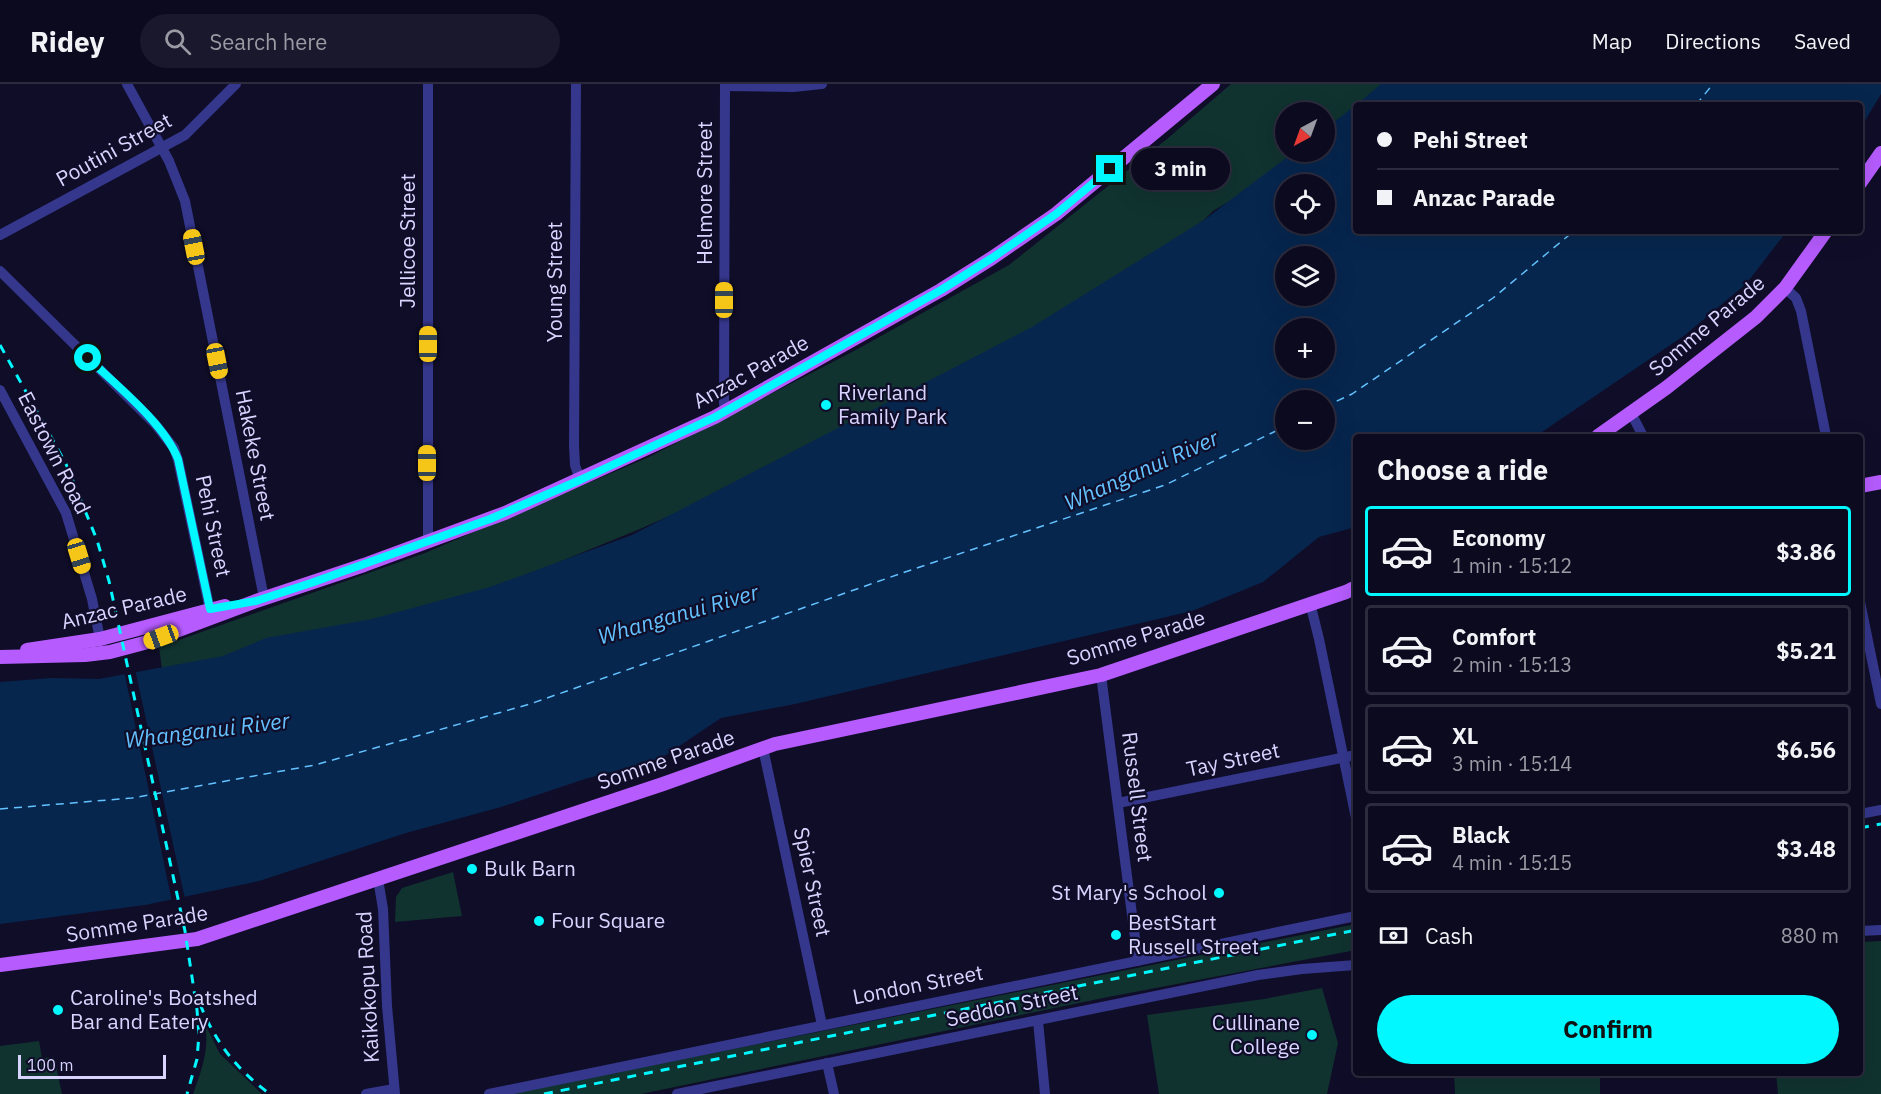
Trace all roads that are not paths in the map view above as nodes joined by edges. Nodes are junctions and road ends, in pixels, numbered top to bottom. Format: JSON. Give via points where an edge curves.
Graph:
{"nodes":[{"id":1,"x":128,"y":84,"type":"edge"},
{"id":2,"x":236,"y":84,"type":"edge"},
{"id":3,"x":428,"y":84,"type":"edge"},
{"id":4,"x":576,"y":84,"type":"edge"},
{"id":5,"x":822,"y":84,"type":"edge"},
{"id":6,"x":1213,"y":84,"type":"edge"},
{"id":7,"x":725,"y":85,"type":"edge"},
{"id":8,"x":163,"y":148,"type":"junction"},
{"id":9,"x":1881,"y":153,"type":"edge"},
{"id":10,"x":1863,"y":179,"type":"edge"},
{"id":11,"x":1824,"y":234,"type":"edge"},
{"id":12,"x":0,"y":235,"type":"edge"},
{"id":13,"x":0,"y":271,"type":"edge"},
{"id":14,"x":1785,"y":288,"type":"junction"},
{"id":15,"x":0,"y":390,"type":"edge"},
{"id":16,"x":728,"y":410,"type":"junction"},
{"id":17,"x":1631,"y":413,"type":"junction"},
{"id":18,"x":1601,"y":434,"type":"edge"},
{"id":19,"x":1642,"y":434,"type":"edge"},
{"id":20,"x":1826,"y":434,"type":"edge"},
{"id":21,"x":580,"y":480,"type":"junction"},
{"id":22,"x":1881,"y":482,"type":"edge"},
{"id":23,"x":1863,"y":485,"type":"edge"},
{"id":24,"x":428,"y":542,"type":"junction"},
{"id":25,"x":1353,"y":590,"type":"edge"},
{"id":26,"x":260,"y":599,"type":"junction"},
{"id":27,"x":1310,"y":603,"type":"junction"},
{"id":28,"x":210,"y":609,"type":"junction"},
{"id":29,"x":1863,"y":617,"type":"edge"},
{"id":30,"x":100,"y":639,"type":"junction"},
{"id":31,"x":0,"y":655,"type":"edge"},
{"id":32,"x":1101,"y":675,"type":"junction"},
{"id":33,"x":1881,"y":704,"type":"edge"},
{"id":34,"x":763,"y":748,"type":"junction"},
{"id":35,"x":1353,"y":755,"type":"edge"},
{"id":36,"x":1344,"y":757,"type":"junction"},
{"id":37,"x":1118,"y":803,"type":"junction"},
{"id":38,"x":1353,"y":803,"type":"edge"},
{"id":39,"x":1881,"y":810,"type":"edge"},
{"id":40,"x":1863,"y":813,"type":"edge"},
{"id":41,"x":378,"y":879,"type":"junction"},
{"id":42,"x":1353,"y":917,"type":"edge"},
{"id":43,"x":1881,"y":930,"type":"edge"},
{"id":44,"x":1863,"y":932,"type":"edge"},
{"id":45,"x":1138,"y":961,"type":"junction"},
{"id":46,"x":0,"y":965,"type":"edge"},
{"id":47,"x":1353,"y":965,"type":"edge"},
{"id":48,"x":1038,"y":1021,"type":"junction"},
{"id":49,"x":822,"y":1024,"type":"junction"},
{"id":50,"x":827,"y":1063,"type":"junction"},
{"id":51,"x":395,"y":1092,"type":"edge"},
{"id":52,"x":366,"y":1094,"type":"edge"},
{"id":53,"x":489,"y":1094,"type":"edge"},
{"id":54,"x":677,"y":1094,"type":"edge"},
{"id":55,"x":834,"y":1094,"type":"edge"},
{"id":56,"x":1045,"y":1094,"type":"edge"}],
"edges":[{"from":1,"to":8,"type":"street","name":"Hakeke Street"},
{"from":2,"to":8,"type":"street","name":"Poutini Street","via":[[184,135]]},
{"from":3,"to":24,"type":"street","name":"Jellicoe Street"},
{"from":4,"to":21,"type":"street","name":"Young Street","via":[[574,447]]},
{"from":5,"to":7,"type":"street"},
{"from":6,"to":16,"type":"main road","name":"Anzac Parade","via":[[1056,214],[992,258]]},
{"from":7,"to":16,"type":"street","name":"Helmore Street","via":[[724,404]]},
{"from":8,"to":12,"type":"street","name":"Poutini Street"},
{"from":8,"to":26,"type":"street","name":"Hakeke Street","via":[[185,201]]},
{"from":9,"to":10,"type":"main road"},
{"from":11,"to":14,"type":"main road","name":"Somme Parade"},
{"from":13,"to":28,"type":"street","name":"Pehi Street","via":[[155,424],[174,448]]},
{"from":14,"to":17,"type":"main road","name":"Somme Parade","via":[[1756,317]]},
{"from":14,"to":20,"type":"street","via":[[1796,298],[1801,311]]},
{"from":15,"to":30,"type":"street","name":"Eastown Road","via":[[66,513]]},
{"from":16,"to":21,"type":"main road","name":"Anzac Parade"},
{"from":17,"to":18,"type":"main road","name":"Somme Parade"},
{"from":17,"to":19,"type":"street"},
{"from":21,"to":24,"type":"main road","name":"Anzac Parade"},
{"from":22,"to":23,"type":"main road"},
{"from":24,"to":26,"type":"main road","name":"Anzac Parade"},
{"from":25,"to":27,"type":"main road","name":"Somme Parade"},
{"from":26,"to":28,"type":"main road","name":"Anzac Parade"},
{"from":26,"to":31,"type":"main road","name":"Anzac Parade","via":[[110,652]]},
{"from":27,"to":32,"type":"main road","name":"Somme Parade"},
{"from":27,"to":36,"type":"street"},
{"from":28,"to":30,"type":"main road","name":"Anzac Parade"},
{"from":29,"to":33,"type":"street"},
{"from":30,"to":31,"type":"main road","name":"Anzac Parade"},
{"from":32,"to":34,"type":"main road","name":"Somme Parade"},
{"from":32,"to":37,"type":"street","name":"Russell Street"},
{"from":34,"to":41,"type":"main road","name":"Somme Parade"},
{"from":34,"to":49,"type":"street","name":"Spier Street"},
{"from":35,"to":36,"type":"street","name":"Tay Street"},
{"from":36,"to":37,"type":"street","name":"Tay Street"},
{"from":36,"to":38,"type":"street"},
{"from":37,"to":45,"type":"street","name":"Russell Street"},
{"from":39,"to":40,"type":"street"},
{"from":41,"to":46,"type":"main road","name":"Somme Parade","via":[[197,939]]},
{"from":41,"to":51,"type":"street","name":"Kaikokopu Road"},
{"from":42,"to":45,"type":"street","name":"London Street"},
{"from":43,"to":44,"type":"street"},
{"from":45,"to":49,"type":"street","name":"London Street"},
{"from":47,"to":48,"type":"street","name":"Seddon Street","via":[[1258,975]]},
{"from":48,"to":50,"type":"street","name":"Seddon Street"},
{"from":48,"to":56,"type":"street"},
{"from":49,"to":53,"type":"street","name":"London Street"},
{"from":50,"to":54,"type":"street","name":"Seddon Street"},
{"from":50,"to":55,"type":"street"},
{"from":51,"to":52,"type":"street"}]}
